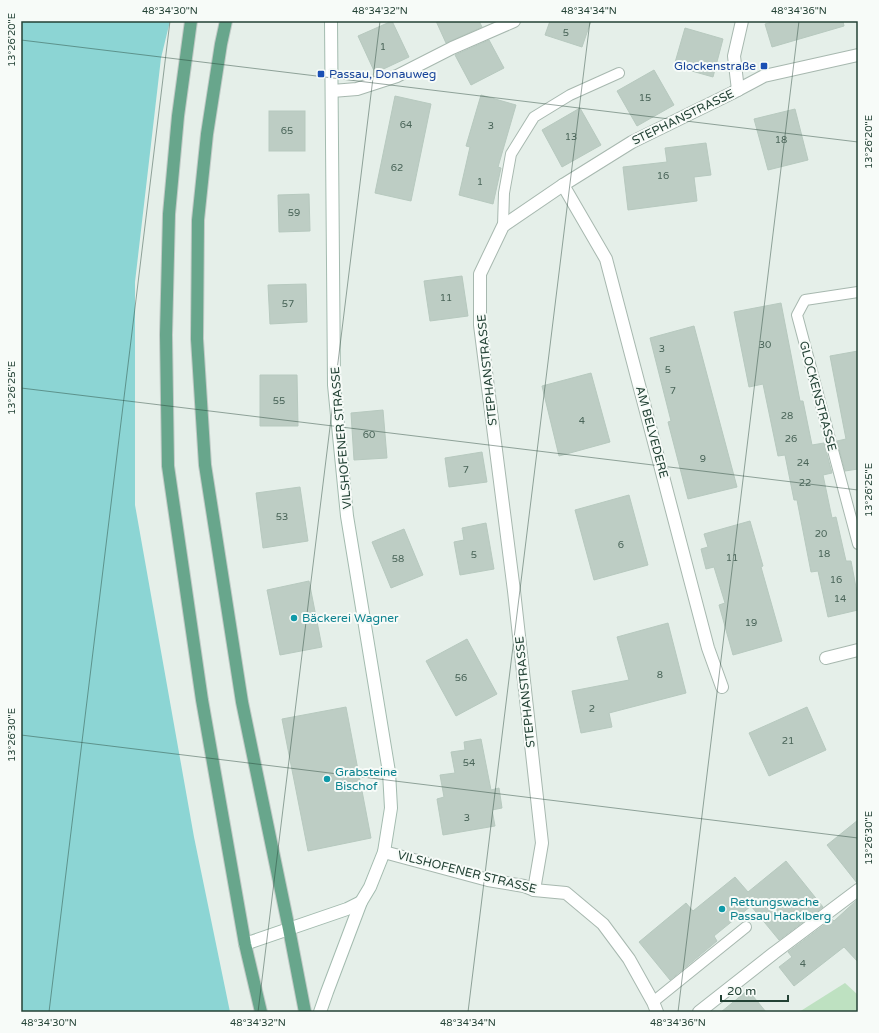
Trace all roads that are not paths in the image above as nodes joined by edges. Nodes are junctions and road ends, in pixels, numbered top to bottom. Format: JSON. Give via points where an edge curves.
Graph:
{"nodes":[{"id":1,"x":191,"y":21,"type":"edge"},
{"id":2,"x":226,"y":21,"type":"edge"},
{"id":3,"x":331,"y":21,"type":"edge"},
{"id":4,"x":514,"y":21,"type":"edge"},
{"id":5,"x":742,"y":21,"type":"edge"},
{"id":6,"x":858,"y":55,"type":"edge"},
{"id":7,"x":619,"y":73,"type":"dead end"},
{"id":8,"x":738,"y":90,"type":"junction"},
{"id":9,"x":332,"y":91,"type":"junction"},
{"id":10,"x":563,"y":185,"type":"junction"},
{"id":11,"x":503,"y":226,"type":"junction"},
{"id":12,"x":858,"y":292,"type":"edge"},
{"id":13,"x":858,"y":544,"type":"edge"},
{"id":14,"x":858,"y":650,"type":"edge"},
{"id":15,"x":826,"y":658,"type":"dead end"},
{"id":16,"x":722,"y":687,"type":"dead end"},
{"id":17,"x":384,"y":852,"type":"junction"},
{"id":18,"x":534,"y":890,"type":"junction"},
{"id":19,"x":858,"y":890,"type":"edge"},
{"id":20,"x":361,"y":902,"type":"junction"},
{"id":21,"x":746,"y":927,"type":"dead end"},
{"id":22,"x":289,"y":929,"type":"junction"},
{"id":23,"x":245,"y":944,"type":"junction"},
{"id":24,"x":655,"y":1007,"type":"edge"},
{"id":25,"x":262,"y":1012,"type":"edge"},
{"id":26,"x":305,"y":1012,"type":"edge"},
{"id":27,"x":320,"y":1012,"type":"edge"},
{"id":28,"x":699,"y":1012,"type":"edge"}],
"edges":[{"from":1,"to":23,"type":"main road","via":[[178,116],[169,214],[166,335],[168,466],[202,700]]},
{"from":2,"to":22,"type":"main road","via":[[207,134],[198,220],[197,339],[205,465],[242,702]]},
{"from":3,"to":9,"type":"street","name":"VILSHOFENER STRASSE"},
{"from":4,"to":9,"type":"street","via":[[397,76],[357,90]]},
{"from":5,"to":8,"type":"street","via":[[734,56]]},
{"from":6,"to":8,"type":"street","name":"STEPHANSTRASSE","via":[[764,76]]},
{"from":7,"to":11,"type":"lane","via":[[570,95],[534,117],[511,154],[504,193]]},
{"from":8,"to":10,"type":"street","name":"STEPHANSTRASSE","via":[[632,142]]},
{"from":9,"to":17,"type":"street","name":"VILSHOFENER STRASSE","via":[[334,385],[347,516],[389,772],[391,808]]},
{"from":10,"to":11,"type":"street","name":"STEPHANSTRASSE"},
{"from":10,"to":16,"type":"street","name":"AM BELVEDERE","via":[[606,259],[708,648]]},
{"from":11,"to":18,"type":"street","name":"STEPHANSTRASSE","via":[[480,274],[480,325],[514,591],[542,843]]},
{"from":12,"to":13,"type":"lane","name":"GLOCKENSTRASSE","via":[[805,300],[797,315]]},
{"from":14,"to":15,"type":"street"},
{"from":17,"to":18,"type":"street","name":"VILSHOFENER STRASSE"},
{"from":17,"to":20,"type":"street","name":"VILSHOFENER STRASSE"},
{"from":18,"to":24,"type":"street","name":"VILSHOFENER STRASSE","via":[[566,893],[603,924],[630,959]]},
{"from":19,"to":28,"type":"street"},
{"from":20,"to":22,"type":"street"},
{"from":20,"to":27,"type":"street","name":"VILSHOFENER STRASSE"},
{"from":21,"to":24,"type":"lane"},
{"from":22,"to":23,"type":"street"},
{"from":22,"to":26,"type":"main road"},
{"from":23,"to":25,"type":"main road"}]}
